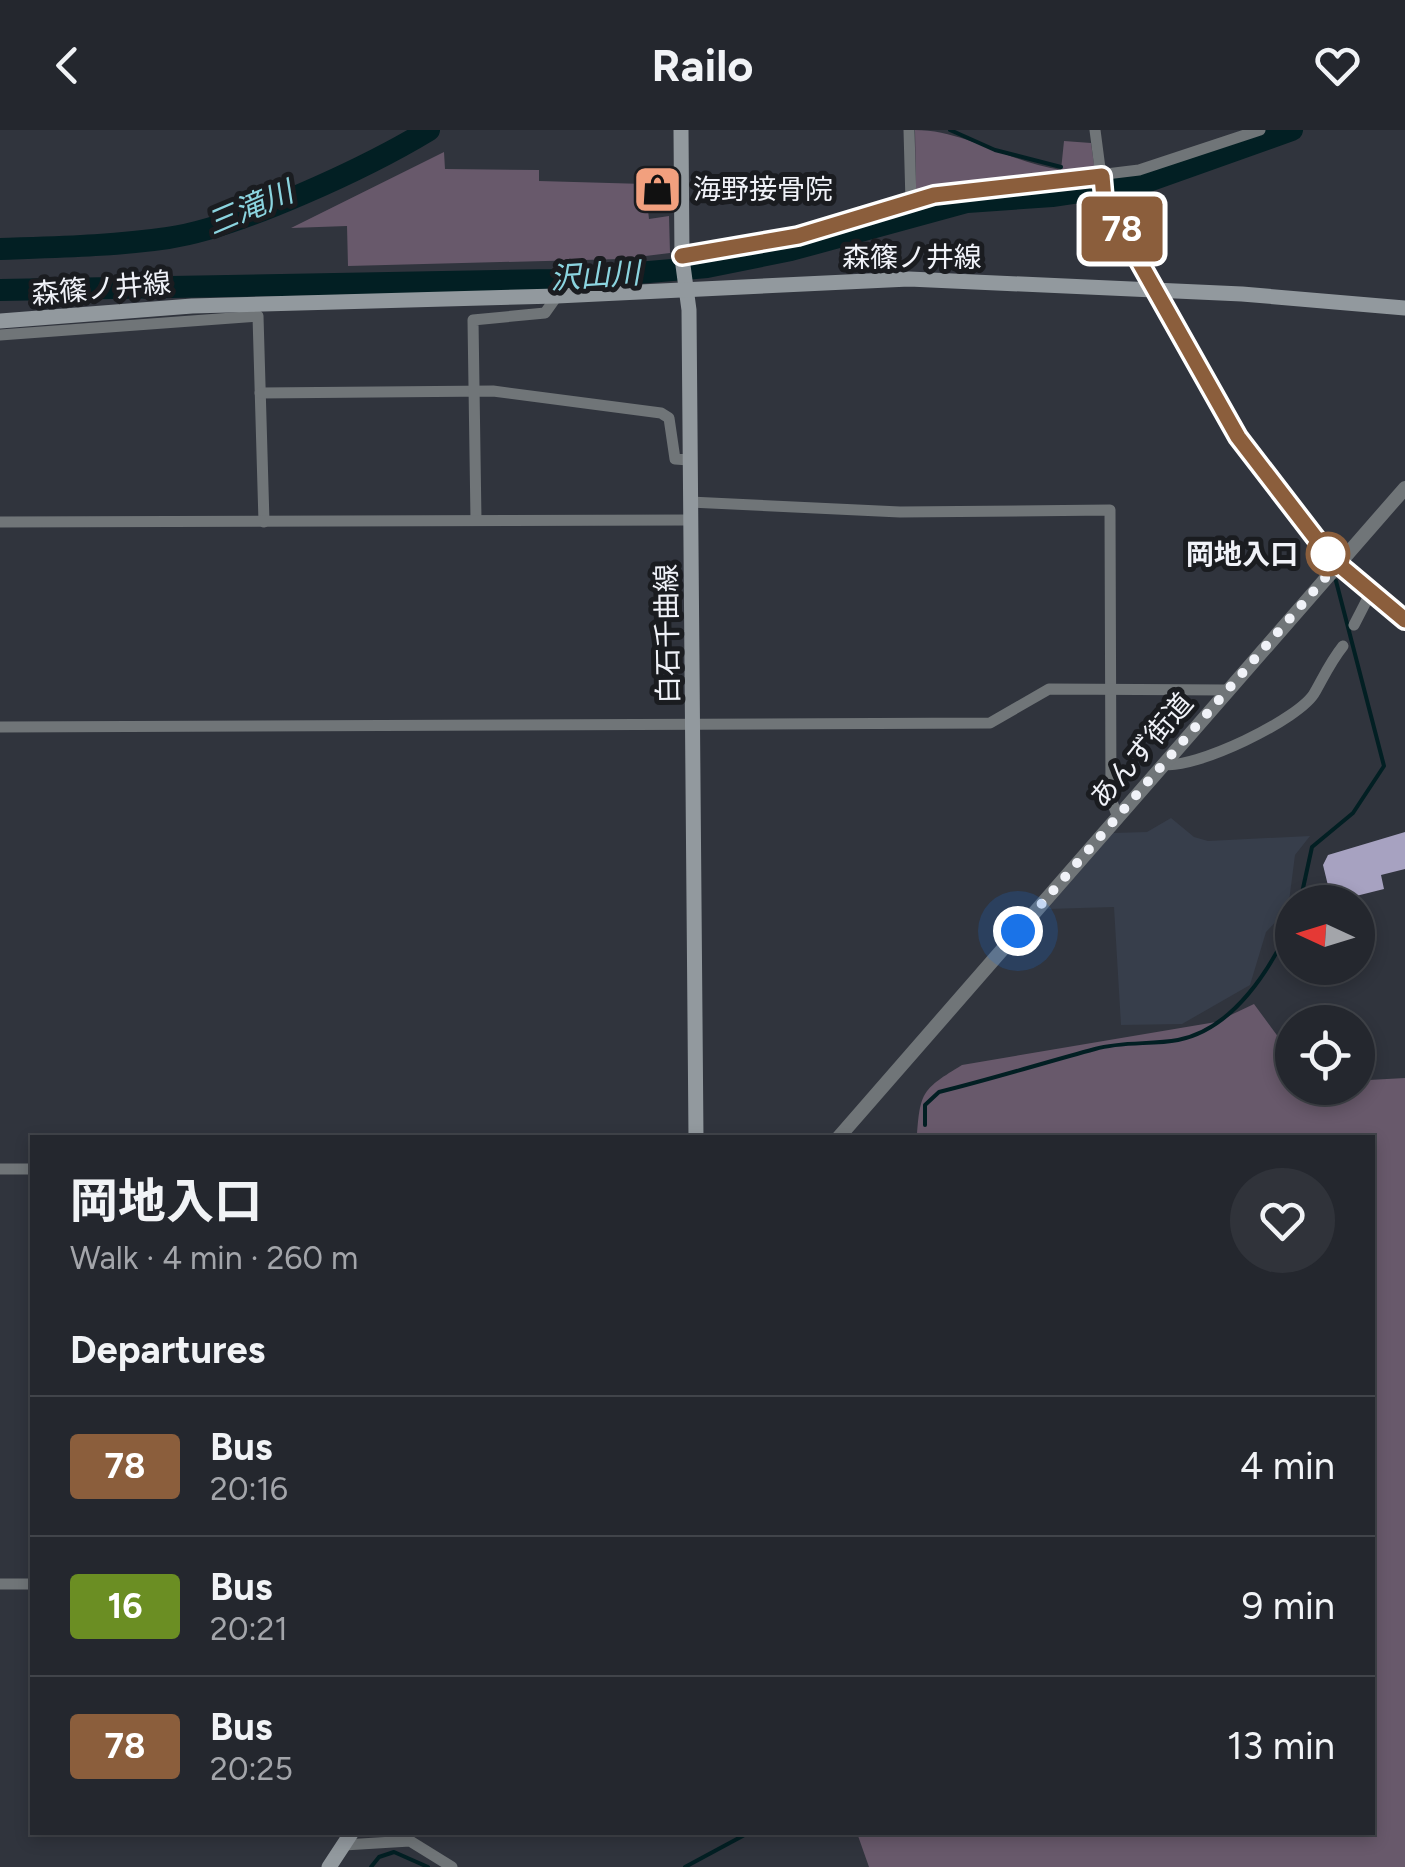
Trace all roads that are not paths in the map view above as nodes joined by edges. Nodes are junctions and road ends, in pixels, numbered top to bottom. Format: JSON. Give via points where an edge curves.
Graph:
{"nodes":[{"id":1,"x":681,"y":130,"type":"edge"},
{"id":2,"x":909,"y":130,"type":"edge"},
{"id":3,"x":1094,"y":130,"type":"edge"},
{"id":4,"x":1260,"y":130,"type":"edge"},
{"id":5,"x":1102,"y":179,"type":"junction"},
{"id":6,"x":911,"y":202,"type":"junction"},
{"id":7,"x":682,"y":257,"type":"junction"},
{"id":8,"x":685,"y":285,"type":"junction"},
{"id":9,"x":1151,"y":289,"type":"junction"},
{"id":10,"x":556,"y":296,"type":"junction"},
{"id":11,"x":1405,"y":308,"type":"edge"},
{"id":12,"x":0,"y":321,"type":"edge"},
{"id":13,"x":0,"y":335,"type":"edge"},
{"id":14,"x":260,"y":392,"type":"junction"},
{"id":15,"x":475,"y":394,"type":"junction"},
{"id":16,"x":690,"y":460,"type":"junction"},
{"id":17,"x":1405,"y":488,"type":"edge"},
{"id":18,"x":690,"y":502,"type":"junction"},
{"id":19,"x":476,"y":520,"type":"junction"},
{"id":20,"x":690,"y":520,"type":"junction"},
{"id":21,"x":0,"y":522,"type":"edge"},
{"id":22,"x":264,"y":522,"type":"junction"},
{"id":23,"x":1338,"y":563,"type":"junction"},
{"id":24,"x":1372,"y":590,"type":"junction"},
{"id":25,"x":1405,"y":620,"type":"edge"},
{"id":26,"x":1354,"y":625,"type":"dead end"},
{"id":27,"x":1343,"y":646,"type":"dead end"},
{"id":28,"x":1109,"y":689,"type":"junction"},
{"id":29,"x":1227,"y":690,"type":"junction"},
{"id":30,"x":694,"y":726,"type":"junction"},
{"id":31,"x":0,"y":727,"type":"edge"},
{"id":32,"x":1163,"y":764,"type":"junction"},
{"id":33,"x":1118,"y":815,"type":"junction"},
{"id":34,"x":696,"y":1135,"type":"edge"},
{"id":35,"x":841,"y":1135,"type":"edge"},
{"id":36,"x":0,"y":1169,"type":"edge"},
{"id":37,"x":30,"y":1169,"type":"edge"},
{"id":38,"x":0,"y":1584,"type":"edge"},
{"id":39,"x":30,"y":1584,"type":"edge"},
{"id":40,"x":348,"y":1839,"type":"edge"},
{"id":41,"x":329,"y":1867,"type":"edge"},
{"id":42,"x":452,"y":1867,"type":"edge"}],
"edges":[{"from":1,"to":7,"type":"main road","name":"白石千曲線"},
{"from":2,"to":6,"type":"street"},
{"from":3,"to":5,"type":"street"},
{"from":4,"to":5,"type":"street"},
{"from":5,"to":6,"type":"street","via":[[974,189]]},
{"from":5,"to":9,"type":"street","via":[[1104,199]]},
{"from":6,"to":7,"type":"street","via":[[798,236]]},
{"from":7,"to":8,"type":"main road","name":"白石千曲線"},
{"from":8,"to":9,"type":"main road","name":"森篠ノ井線","via":[[909,279]]},
{"from":8,"to":10,"type":"main road","name":"森篠ノ井線"},
{"from":8,"to":16,"type":"main road","name":"白石千曲線"},
{"from":9,"to":11,"type":"main road","name":"森篠ノ井線"},
{"from":9,"to":23,"type":"street","via":[[1238,437]]},
{"from":10,"to":12,"type":"main road","name":"森篠ノ井線","via":[[192,306]]},
{"from":10,"to":15,"type":"street","via":[[545,312],[474,320]]},
{"from":13,"to":14,"type":"street","via":[[258,316]]},
{"from":14,"to":15,"type":"street"},
{"from":14,"to":22,"type":"street"},
{"from":15,"to":16,"type":"street","via":[[661,413],[669,418],[675,459]]},
{"from":15,"to":19,"type":"street"},
{"from":16,"to":18,"type":"main road","name":"白石千曲線"},
{"from":17,"to":23,"type":"street","name":"あんず街道"},
{"from":18,"to":20,"type":"main road","name":"白石千曲線"},
{"from":18,"to":28,"type":"street","via":[[900,512],[1110,510]]},
{"from":19,"to":20,"type":"street"},
{"from":19,"to":22,"type":"street"},
{"from":20,"to":30,"type":"main road","name":"白石千曲線"},
{"from":21,"to":22,"type":"street"},
{"from":23,"to":24,"type":"street"},
{"from":23,"to":29,"type":"street","name":"あんず街道"},
{"from":24,"to":25,"type":"street"},
{"from":24,"to":26,"type":"street"},
{"from":27,"to":32,"type":"street","via":[[1315,693],[1290,714],[1209,756]]},
{"from":28,"to":29,"type":"street"},
{"from":28,"to":30,"type":"street","via":[[1049,689],[990,723]]},
{"from":28,"to":33,"type":"street","via":[[1111,799]]},
{"from":29,"to":32,"type":"street","name":"あんず街道"},
{"from":30,"to":31,"type":"street"},
{"from":30,"to":34,"type":"main road","name":"白石千曲線"},
{"from":32,"to":33,"type":"street","name":"あんず街道"},
{"from":33,"to":35,"type":"street","name":"あんず街道"},
{"from":36,"to":37,"type":"street"},
{"from":38,"to":39,"type":"street"},
{"from":40,"to":41,"type":"main road"},
{"from":40,"to":42,"type":"street","via":[[410,1841]]}]}
